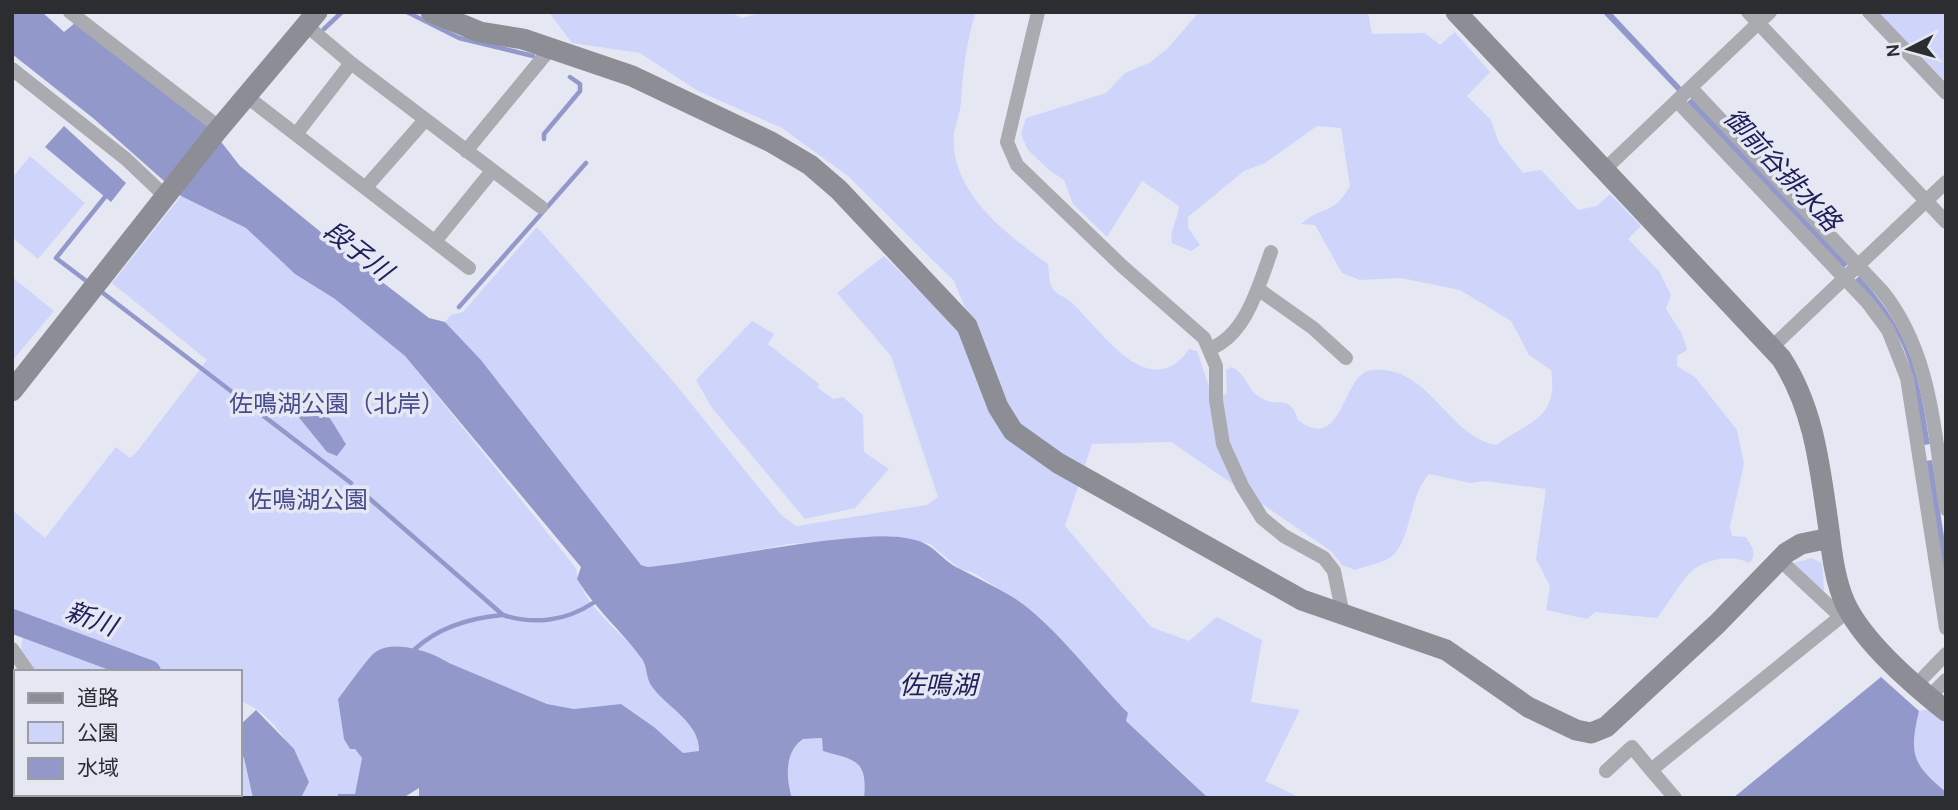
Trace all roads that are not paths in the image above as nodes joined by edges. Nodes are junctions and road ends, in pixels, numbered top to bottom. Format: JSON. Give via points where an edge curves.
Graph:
{"nodes":[{"id":1,"x":70,"y":12,"type":"edge"},
{"id":2,"x":431,"y":12,"type":"edge"},
{"id":3,"x":1038,"y":12,"type":"edge"},
{"id":4,"x":1456,"y":12,"type":"edge"},
{"id":5,"x":1748,"y":12,"type":"edge"},
{"id":6,"x":1770,"y":12,"type":"edge"},
{"id":7,"x":1869,"y":12,"type":"edge"},
{"id":8,"x":312,"y":23,"type":"edge"},
{"id":9,"x":1759,"y":23,"type":"junction"},
{"id":10,"x":544,"y":57,"type":"junction"},
{"id":11,"x":351,"y":63,"type":"junction"},
{"id":12,"x":12,"y":69,"type":"edge"},
{"id":13,"x":1691,"y":88,"type":"junction"},
{"id":14,"x":1946,"y":93,"type":"edge"},
{"id":15,"x":246,"y":96,"type":"junction"},
{"id":16,"x":1678,"y":101,"type":"junction"},
{"id":17,"x":425,"y":120,"type":"junction"},
{"id":18,"x":218,"y":130,"type":"junction"},
{"id":19,"x":297,"y":133,"type":"junction"},
{"id":20,"x":467,"y":151,"type":"junction"},
{"id":21,"x":1604,"y":170,"type":"junction"},
{"id":22,"x":492,"y":171,"type":"junction"},
{"id":23,"x":1946,"y":183,"type":"edge"},
{"id":24,"x":366,"y":187,"type":"junction"},
{"id":25,"x":168,"y":194,"type":"junction"},
{"id":26,"x":1926,"y":201,"type":"junction"},
{"id":27,"x":541,"y":207,"type":"dead end"},
{"id":28,"x":1946,"y":222,"type":"edge"},
{"id":29,"x":436,"y":240,"type":"junction"},
{"id":30,"x":1271,"y":252,"type":"dead end"},
{"id":31,"x":1858,"y":266,"type":"junction"},
{"id":32,"x":469,"y":268,"type":"dead end"},
{"id":33,"x":1845,"y":278,"type":"junction"},
{"id":34,"x":1258,"y":289,"type":"junction"},
{"id":35,"x":1772,"y":347,"type":"junction"},
{"id":36,"x":1209,"y":349,"type":"junction"},
{"id":37,"x":1346,"y":358,"type":"dead end"},
{"id":38,"x":12,"y":391,"type":"edge"},
{"id":39,"x":1941,"y":451,"type":"edge"},
{"id":40,"x":1919,"y":454,"type":"junction"},
{"id":41,"x":1946,"y":509,"type":"edge"},
{"id":42,"x":1830,"y":538,"type":"junction"},
{"id":43,"x":1779,"y":559,"type":"junction"},
{"id":44,"x":1845,"y":614,"type":"junction"},
{"id":45,"x":1343,"y":615,"type":"junction"},
{"id":46,"x":1946,"y":628,"type":"edge"},
{"id":47,"x":12,"y":649,"type":"edge"},
{"id":48,"x":1946,"y":654,"type":"edge"},
{"id":49,"x":27,"y":670,"type":"edge"},
{"id":50,"x":1946,"y":680,"type":"edge"},
{"id":51,"x":1922,"y":691,"type":"junction"},
{"id":52,"x":1946,"y":711,"type":"edge"},
{"id":53,"x":1651,"y":770,"type":"junction"},
{"id":54,"x":1606,"y":771,"type":"dead end"},
{"id":55,"x":1675,"y":798,"type":"edge"}],
"edges":[{"from":1,"to":18,"type":"street"},
{"from":2,"to":10,"type":"street","via":[[480,32],[523,39]]},
{"from":3,"to":36,"type":"street","via":[[1007,142],[1017,165],[1205,338]]},
{"from":4,"to":21,"type":"street"},
{"from":5,"to":9,"type":"street"},
{"from":6,"to":9,"type":"street"},
{"from":7,"to":14,"type":"street"},
{"from":8,"to":11,"type":"street"},
{"from":8,"to":15,"type":"street"},
{"from":9,"to":13,"type":"street"},
{"from":9,"to":26,"type":"street"},
{"from":10,"to":20,"type":"street"},
{"from":10,"to":45,"type":"street","via":[[632,76],[810,165],[882,232],[967,326],[998,407],[1013,431],[1058,463],[1259,577]]},
{"from":11,"to":17,"type":"street"},
{"from":11,"to":19,"type":"street"},
{"from":12,"to":25,"type":"street"},
{"from":13,"to":16,"type":"street"},
{"from":13,"to":31,"type":"street"},
{"from":15,"to":18,"type":"street"},
{"from":15,"to":19,"type":"street"},
{"from":16,"to":21,"type":"street"},
{"from":16,"to":33,"type":"street"},
{"from":17,"to":20,"type":"street"},
{"from":17,"to":24,"type":"street"},
{"from":18,"to":25,"type":"street"},
{"from":19,"to":24,"type":"street"},
{"from":20,"to":22,"type":"street"},
{"from":21,"to":35,"type":"street"},
{"from":22,"to":27,"type":"street"},
{"from":22,"to":29,"type":"street"},
{"from":23,"to":26,"type":"street"},
{"from":24,"to":29,"type":"street"},
{"from":25,"to":38,"type":"street"},
{"from":26,"to":28,"type":"street"},
{"from":26,"to":31,"type":"street"},
{"from":29,"to":32,"type":"street"},
{"from":30,"to":34,"type":"street"},
{"from":31,"to":33,"type":"street"},
{"from":31,"to":39,"type":"street","via":[[1894,305],[1912,338]]},
{"from":33,"to":35,"type":"street"},
{"from":33,"to":40,"type":"street","via":[[1879,316],[1899,353]]},
{"from":34,"to":36,"type":"street","via":[[1233,336]]},
{"from":34,"to":37,"type":"street"},
{"from":35,"to":42,"type":"street","via":[[1797,385],[1809,414]]},
{"from":36,"to":45,"type":"street","via":[[1216,366],[1223,444],[1242,486],[1262,518],[1283,536],[1324,558],[1334,571]]},
{"from":39,"to":40,"type":"street"},
{"from":39,"to":41,"type":"street"},
{"from":40,"to":46,"type":"street"},
{"from":42,"to":43,"type":"street","via":[[1801,544]]},
{"from":42,"to":44,"type":"street"},
{"from":43,"to":44,"type":"street"},
{"from":43,"to":45,"type":"street","via":[[1606,727],[1591,733],[1538,713],[1447,650]]},
{"from":44,"to":51,"type":"street"},
{"from":44,"to":53,"type":"street"},
{"from":47,"to":49,"type":"street"},
{"from":48,"to":51,"type":"street"},
{"from":50,"to":51,"type":"street"},
{"from":51,"to":52,"type":"street"},
{"from":53,"to":54,"type":"street","via":[[1632,747]]},
{"from":53,"to":55,"type":"street"}]}
